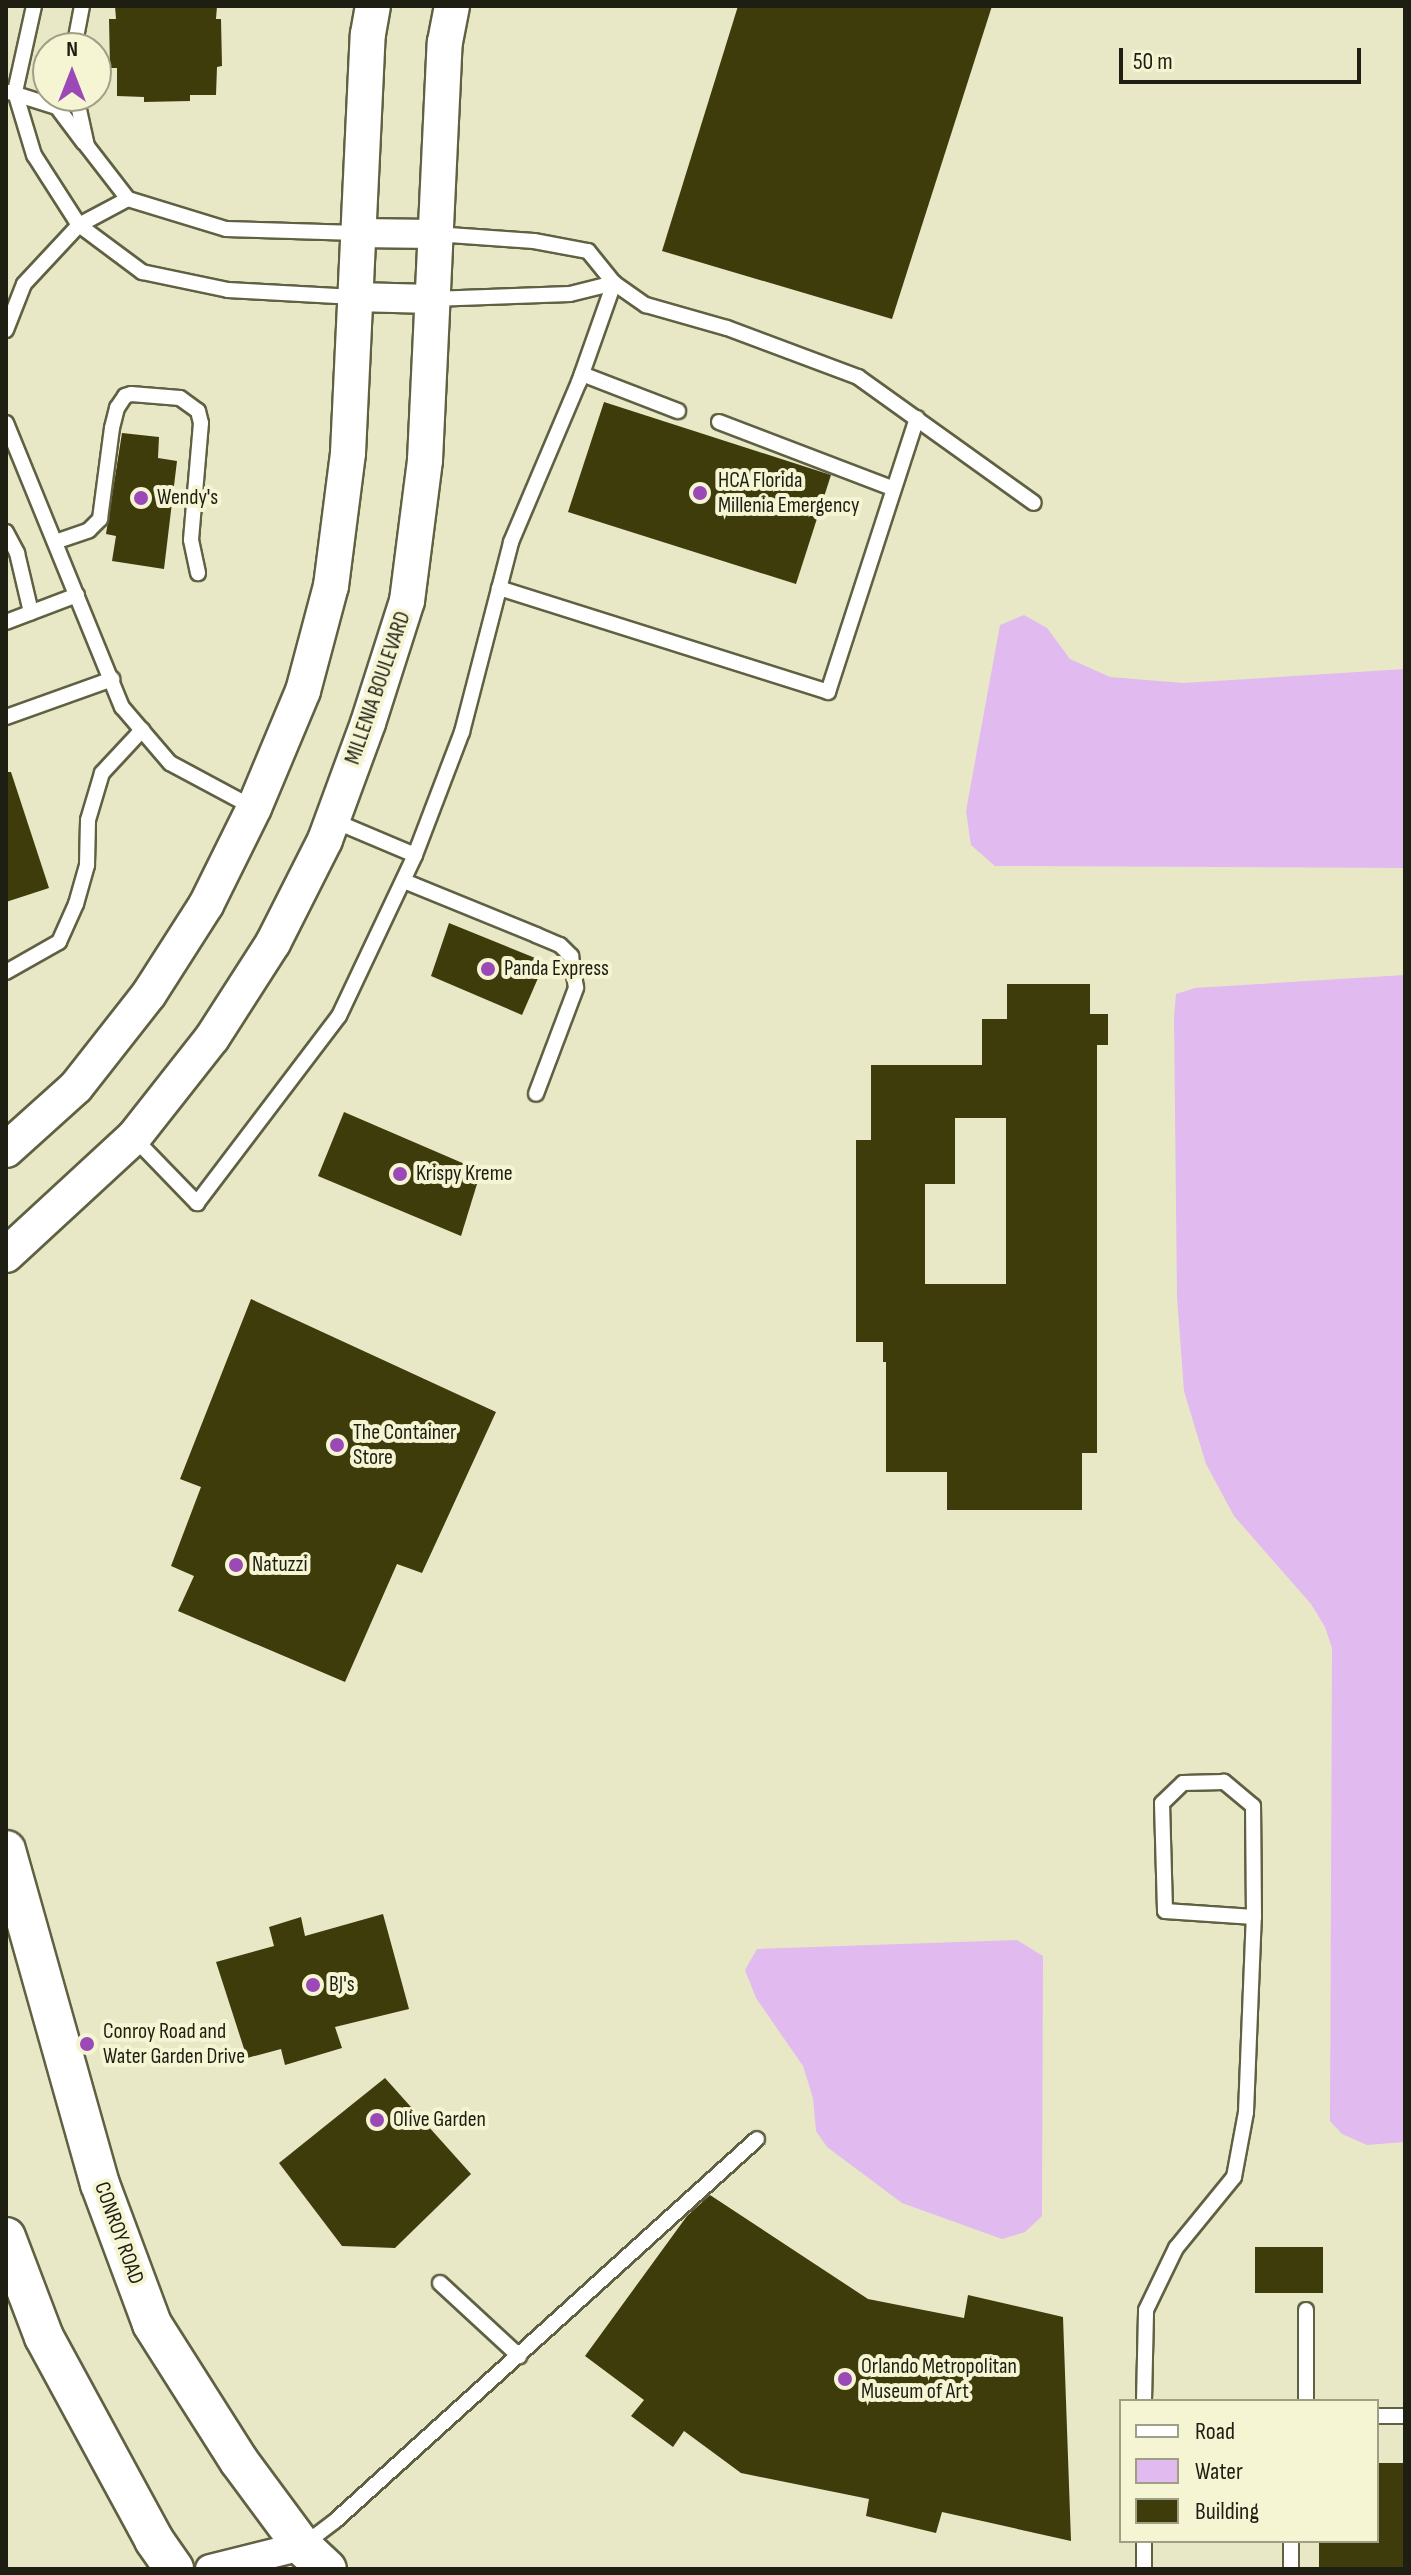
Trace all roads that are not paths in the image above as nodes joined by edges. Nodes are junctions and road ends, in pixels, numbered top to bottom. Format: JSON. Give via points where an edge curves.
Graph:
{"nodes":[{"id":1,"x":34,"y":6,"type":"edge"},
{"id":2,"x":82,"y":6,"type":"edge"},
{"id":3,"x":373,"y":6,"type":"edge"},
{"id":4,"x":452,"y":6,"type":"edge"},
{"id":5,"x":77,"y":32,"type":"edge"},
{"id":6,"x":11,"y":92,"type":"edge"},
{"id":7,"x":80,"y":112,"type":"edge"},
{"id":8,"x":87,"y":146,"type":"junction"},
{"id":9,"x":128,"y":199,"type":"junction"},
{"id":10,"x":79,"y":225,"type":"junction"},
{"id":11,"x":358,"y":233,"type":"junction"},
{"id":12,"x":435,"y":234,"type":"junction"},
{"id":13,"x":614,"y":283,"type":"junction"},
{"id":14,"x":355,"y":297,"type":"junction"},
{"id":15,"x":432,"y":299,"type":"junction"},
{"id":16,"x":6,"y":330,"type":"edge"},
{"id":17,"x":582,"y":374,"type":"junction"},
{"id":18,"x":678,"y":411,"type":"dead end"},
{"id":19,"x":917,"y":418,"type":"junction"},
{"id":20,"x":719,"y":422,"type":"dead end"},
{"id":21,"x":6,"y":423,"type":"edge"},
{"id":22,"x":894,"y":489,"type":"junction"},
{"id":23,"x":1034,"y":503,"type":"dead end"},
{"id":24,"x":6,"y":532,"type":"edge"},
{"id":25,"x":55,"y":542,"type":"junction"},
{"id":26,"x":198,"y":573,"type":"dead end"},
{"id":27,"x":499,"y":588,"type":"junction"},
{"id":28,"x":77,"y":595,"type":"junction"},
{"id":29,"x":31,"y":612,"type":"junction"},
{"id":30,"x":6,"y":622,"type":"edge"},
{"id":31,"x":112,"y":679,"type":"junction"},
{"id":32,"x":6,"y":717,"type":"edge"},
{"id":33,"x":142,"y":730,"type":"junction"},
{"id":34,"x":254,"y":808,"type":"junction"},
{"id":35,"x":332,"y":820,"type":"junction"},
{"id":36,"x":415,"y":855,"type":"junction"},
{"id":37,"x":404,"y":881,"type":"junction"},
{"id":38,"x":6,"y":972,"type":"edge"},
{"id":39,"x":536,"y":1094,"type":"dead end"},
{"id":40,"x":134,"y":1137,"type":"junction"},
{"id":41,"x":6,"y":1150,"type":"edge"},
{"id":42,"x":6,"y":1255,"type":"edge"},
{"id":43,"x":6,"y":1850,"type":"edge"},
{"id":44,"x":1254,"y":1917,"type":"junction"},
{"id":45,"x":757,"y":2139,"type":"dead end"},
{"id":46,"x":6,"y":2237,"type":"edge"},
{"id":47,"x":440,"y":2283,"type":"dead end"},
{"id":48,"x":1306,"y":2310,"type":"dead end"},
{"id":49,"x":519,"y":2356,"type":"junction"},
{"id":50,"x":1144,"y":2399,"type":"edge"},
{"id":51,"x":1306,"y":2399,"type":"edge"},
{"id":52,"x":1379,"y":2416,"type":"edge"},
{"id":53,"x":1405,"y":2416,"type":"edge"},
{"id":54,"x":1144,"y":2543,"type":"edge"},
{"id":55,"x":1291,"y":2543,"type":"edge"},
{"id":56,"x":304,"y":2561,"type":"edge"},
{"id":57,"x":174,"y":2569,"type":"edge"},
{"id":58,"x":210,"y":2569,"type":"edge"},
{"id":59,"x":1144,"y":2569,"type":"edge"},
{"id":60,"x":1291,"y":2569,"type":"edge"}],
"edges":[{"from":1,"to":6,"type":"lane"},
{"from":2,"to":5,"type":"lane"},
{"from":3,"to":11,"type":"street"},
{"from":4,"to":12,"type":"street","name":"MILLENIA BOULEVARD","via":[[445,42]]},
{"from":6,"to":8,"type":"lane","via":[[57,107]]},
{"from":6,"to":10,"type":"lane","via":[[34,155]]},
{"from":7,"to":8,"type":"lane"},
{"from":8,"to":9,"type":"lane"},
{"from":9,"to":10,"type":"lane"},
{"from":9,"to":11,"type":"lane","via":[[226,229]]},
{"from":10,"to":14,"type":"lane","via":[[142,272],[228,290]]},
{"from":10,"to":16,"type":"lane","via":[[24,284]]},
{"from":11,"to":12,"type":"street"},
{"from":11,"to":14,"type":"street"},
{"from":12,"to":13,"type":"lane","via":[[588,251]]},
{"from":12,"to":15,"type":"street","name":"MILLENIA BOULEVARD"},
{"from":13,"to":15,"type":"lane","via":[[570,294]]},
{"from":13,"to":17,"type":"lane"},
{"from":13,"to":19,"type":"lane","via":[[646,305],[727,328],[858,377]]},
{"from":14,"to":15,"type":"street"},
{"from":14,"to":34,"type":"street","via":[[348,453],[331,586],[303,691]]},
{"from":15,"to":35,"type":"street","name":"MILLENIA BOULEVARD","via":[[425,460],[407,601]]},
{"from":17,"to":18,"type":"lane"},
{"from":17,"to":27,"type":"lane","via":[[511,542]]},
{"from":19,"to":22,"type":"lane"},
{"from":19,"to":23,"type":"lane"},
{"from":20,"to":22,"type":"lane"},
{"from":21,"to":25,"type":"lane"},
{"from":22,"to":27,"type":"lane","via":[[828,692]]},
{"from":24,"to":29,"type":"lane","via":[[17,553]]},
{"from":25,"to":26,"type":"lane","via":[[89,530],[100,519],[112,428],[125,396],[180,398],[198,411],[201,423],[191,540]]},
{"from":25,"to":28,"type":"lane"},
{"from":27,"to":36,"type":"lane","via":[[462,732]]},
{"from":28,"to":29,"type":"lane"},
{"from":28,"to":31,"type":"lane"},
{"from":29,"to":30,"type":"lane"},
{"from":31,"to":32,"type":"lane"},
{"from":31,"to":33,"type":"lane","via":[[122,707]]},
{"from":33,"to":34,"type":"lane","via":[[170,763]]},
{"from":33,"to":38,"type":"lane","via":[[102,773],[88,820],[87,865],[59,942]]},
{"from":34,"to":41,"type":"street","via":[[206,905],[149,994],[76,1087]]},
{"from":35,"to":36,"type":"lane"},
{"from":35,"to":40,"type":"street","name":"MILLENIA BOULEVARD","via":[[273,943],[212,1038]]},
{"from":36,"to":37,"type":"lane"},
{"from":37,"to":39,"type":"lane","via":[[548,940],[571,956],[576,988]]},
{"from":37,"to":40,"type":"lane","via":[[339,1016],[197,1203]]},
{"from":40,"to":42,"type":"street","name":"MILLENIA BOULEVARD"},
{"from":43,"to":56,"type":"main road","name":"CONROY ROAD","via":[[100,2184],[152,2324]]},
{"from":44,"to":44,"type":"lane","via":[[1253,1806],[1224,1782],[1183,1783],[1162,1803],[1165,1911]]},
{"from":44,"to":50,"type":"lane","via":[[1246,2112],[1234,2177],[1176,2248],[1146,2310]]},
{"from":45,"to":49,"type":"lane"},
{"from":46,"to":57,"type":"main road","via":[[44,2337]]},
{"from":47,"to":49,"type":"lane"},
{"from":48,"to":51,"type":"lane"},
{"from":49,"to":56,"type":"lane","via":[[335,2521]]},
{"from":52,"to":53,"type":"lane"},
{"from":54,"to":59,"type":"lane"},
{"from":55,"to":60,"type":"lane"},
{"from":56,"to":58,"type":"street"}]}
